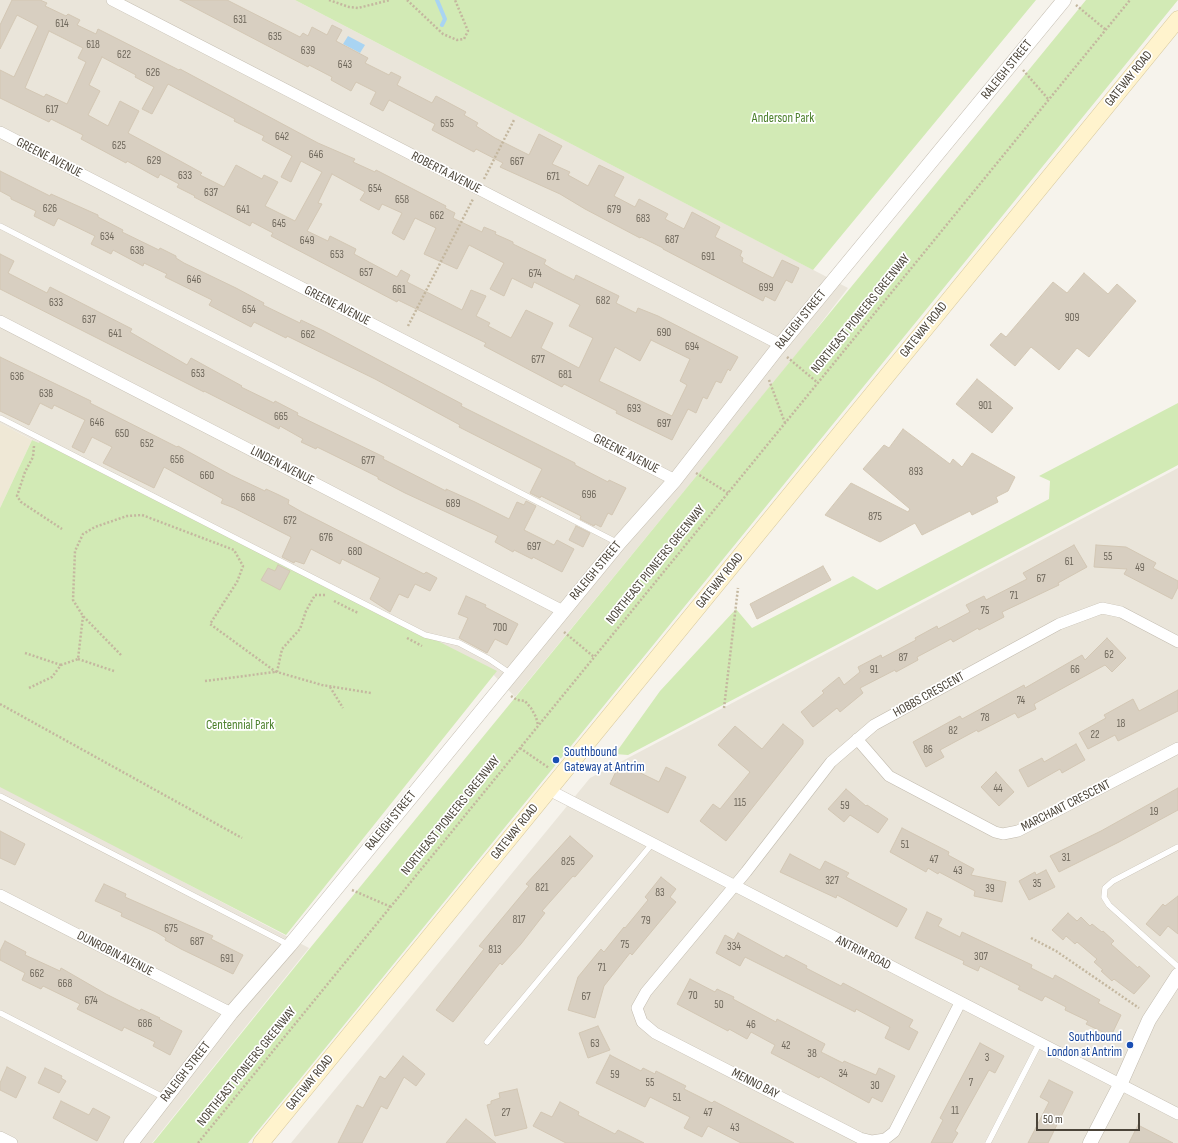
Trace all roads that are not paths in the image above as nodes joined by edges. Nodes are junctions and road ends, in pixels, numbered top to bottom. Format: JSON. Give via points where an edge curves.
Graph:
{"nodes":[{"id":1,"x":112,"y":0,"type":"edge"},
{"id":2,"x":1064,"y":0,"type":"edge"},
{"id":3,"x":1178,"y":19,"type":"edge"},
{"id":4,"x":0,"y":132,"type":"edge"},
{"id":5,"x":0,"y":226,"type":"edge"},
{"id":6,"x":0,"y":321,"type":"edge"},
{"id":7,"x":779,"y":347,"type":"junction"},
{"id":8,"x":0,"y":418,"type":"edge"},
{"id":9,"x":675,"y":480,"type":"junction"},
{"id":10,"x":619,"y":544,"type":"junction"},
{"id":11,"x":563,"y":611,"type":"junction"},
{"id":12,"x":1178,"y":642,"type":"edge"},
{"id":13,"x":511,"y":675,"type":"junction"},
{"id":14,"x":857,"y":739,"type":"junction"},
{"id":15,"x":1178,"y":748,"type":"edge"},
{"id":16,"x":549,"y":790,"type":"junction"},
{"id":17,"x":0,"y":796,"type":"edge"},
{"id":18,"x":652,"y":844,"type":"junction"},
{"id":19,"x":1178,"y":847,"type":"edge"},
{"id":20,"x":733,"y":886,"type":"junction"},
{"id":21,"x":0,"y":895,"type":"edge"},
{"id":22,"x":290,"y":945,"type":"junction"},
{"id":23,"x":1178,"y":967,"type":"edge"},
{"id":24,"x":1178,"y":975,"type":"edge"},
{"id":25,"x":960,"y":1003,"type":"junction"},
{"id":26,"x":0,"y":1013,"type":"edge"},
{"id":27,"x":231,"y":1014,"type":"junction"},
{"id":28,"x":487,"y":1042,"type":"dead end"},
{"id":29,"x":1039,"y":1044,"type":"junction"},
{"id":30,"x":1120,"y":1085,"type":"junction"},
{"id":31,"x":165,"y":1098,"type":"junction"},
{"id":32,"x":1178,"y":1114,"type":"edge"},
{"id":33,"x":0,"y":1137,"type":"edge"},
{"id":34,"x":12,"y":1143,"type":"edge"},
{"id":35,"x":131,"y":1143,"type":"edge"},
{"id":36,"x":261,"y":1143,"type":"edge"},
{"id":37,"x":988,"y":1143,"type":"edge"},
{"id":38,"x":1090,"y":1143,"type":"edge"}],
"edges":[{"from":1,"to":7,"type":"street","name":"ROBERTA AVENUE"},
{"from":2,"to":7,"type":"street","name":"RALEIGH STREET"},
{"from":3,"to":16,"type":"main road","name":"GATEWAY ROAD"},
{"from":4,"to":9,"type":"street","name":"GREENE AVENUE"},
{"from":5,"to":10,"type":"lane"},
{"from":6,"to":11,"type":"street","name":"LINDEN AVENUE"},
{"from":7,"to":9,"type":"street","name":"RALEIGH STREET"},
{"from":8,"to":13,"type":"lane","via":[[425,635],[458,644],[483,656]]},
{"from":9,"to":10,"type":"street","name":"RALEIGH STREET"},
{"from":10,"to":11,"type":"street","name":"RALEIGH STREET"},
{"from":11,"to":13,"type":"street","name":"RALEIGH STREET"},
{"from":12,"to":14,"type":"street","name":"HOBBS CRESCENT","via":[[1121,612],[1102,608],[1084,613],[1059,624],[874,725]]},
{"from":13,"to":22,"type":"street","name":"RALEIGH STREET"},
{"from":14,"to":15,"type":"street","name":"MARCHANT CRESCENT","via":[[889,776],[1003,834],[1018,831]]},
{"from":14,"to":20,"type":"street","name":"HOBBS CRESCENT","via":[[830,762]]},
{"from":16,"to":18,"type":"street","name":"ANTRIM ROAD"},
{"from":16,"to":36,"type":"main road","name":"GATEWAY ROAD"},
{"from":17,"to":22,"type":"lane"},
{"from":18,"to":20,"type":"street","name":"ANTRIM ROAD"},
{"from":18,"to":28,"type":"lane"},
{"from":19,"to":23,"type":"lane","via":[[1113,882],[1105,888],[1104,897],[1109,905]]},
{"from":20,"to":25,"type":"street","name":"ANTRIM ROAD"},
{"from":20,"to":25,"type":"street","name":"MENNO BAY","via":[[646,992],[637,1008],[642,1022],[655,1033],[860,1138],[872,1141],[885,1139],[894,1132]]},
{"from":21,"to":27,"type":"street","name":"DUNROBIN AVENUE"},
{"from":22,"to":27,"type":"street","name":"RALEIGH STREET"},
{"from":24,"to":30,"type":"street","via":[[1149,1020]]},
{"from":25,"to":29,"type":"street","name":"ANTRIM ROAD"},
{"from":26,"to":31,"type":"lane"},
{"from":27,"to":31,"type":"street","name":"RALEIGH STREET"},
{"from":29,"to":30,"type":"street","name":"ANTRIM ROAD"},
{"from":29,"to":37,"type":"lane"},
{"from":30,"to":32,"type":"street","name":"ANTRIM ROAD"},
{"from":30,"to":38,"type":"street"},
{"from":31,"to":35,"type":"street","name":"RALEIGH STREET"},
{"from":33,"to":34,"type":"street"}]}
